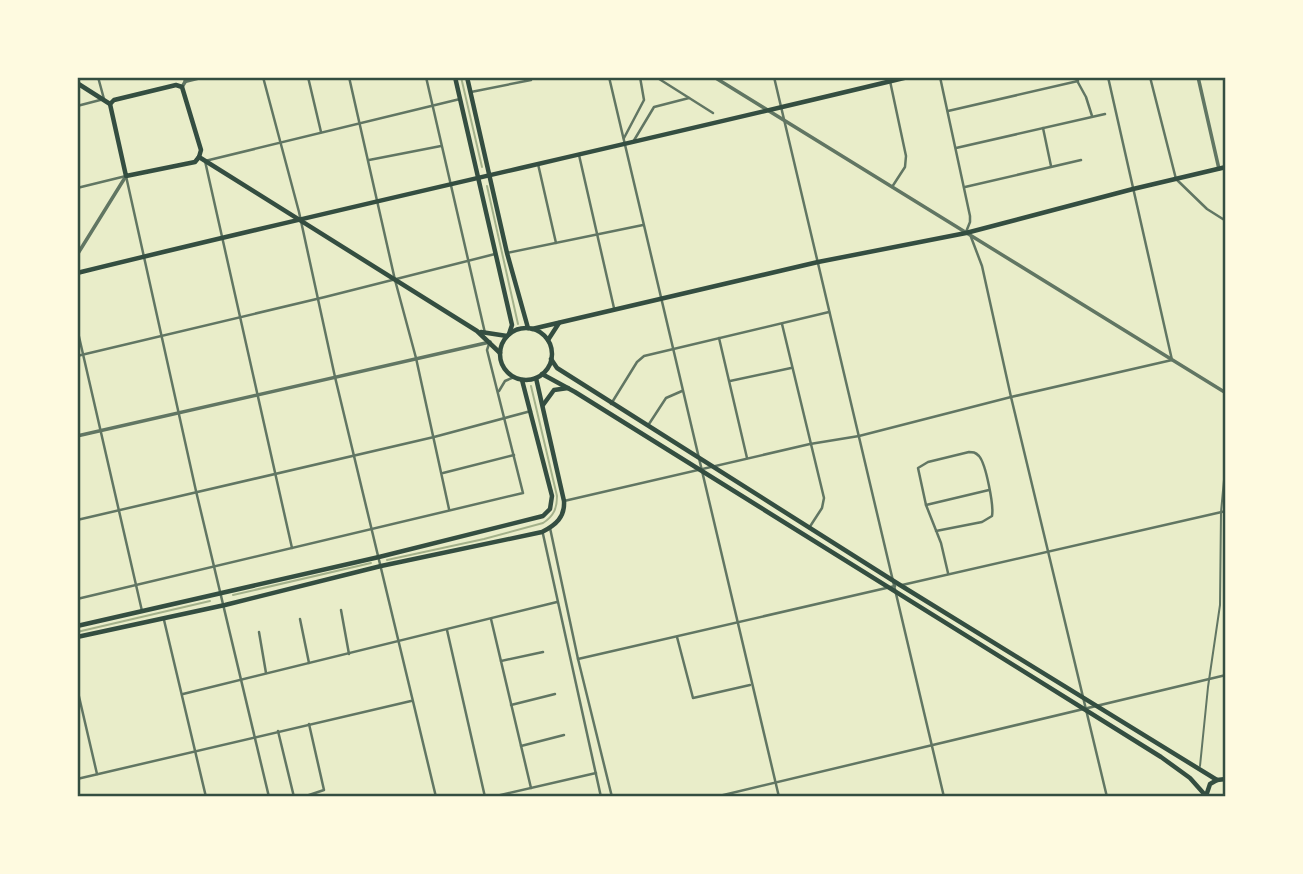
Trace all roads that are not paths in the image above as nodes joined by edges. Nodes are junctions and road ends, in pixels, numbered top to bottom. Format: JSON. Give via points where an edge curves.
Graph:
{"nodes":[{"id":1,"x":99,"y":77,"type":"edge"},
{"id":2,"x":205,"y":77,"type":"edge"},
{"id":3,"x":263,"y":77,"type":"edge"},
{"id":4,"x":308,"y":77,"type":"edge"},
{"id":5,"x":349,"y":77,"type":"edge"},
{"id":6,"x":426,"y":77,"type":"edge"},
{"id":7,"x":455,"y":77,"type":"edge"},
{"id":8,"x":467,"y":77,"type":"edge"},
{"id":9,"x":609,"y":77,"type":"edge"},
{"id":10,"x":640,"y":77,"type":"edge"},
{"id":11,"x":656,"y":77,"type":"edge"},
{"id":12,"x":714,"y":77,"type":"edge"},
{"id":13,"x":774,"y":77,"type":"edge"},
{"id":14,"x":908,"y":77,"type":"edge"},
{"id":15,"x":940,"y":77,"type":"edge"},
{"id":16,"x":1108,"y":77,"type":"edge"},
{"id":17,"x":1150,"y":77,"type":"edge"},
{"id":18,"x":1198,"y":77,"type":"edge"},
{"id":19,"x":1077,"y":79,"type":"edge"},
{"id":20,"x":531,"y":80,"type":"dead end"},
{"id":21,"x":185,"y":81,"type":"edge"},
{"id":22,"x":890,"y":81,"type":"junction"},
{"id":23,"x":77,"y":83,"type":"edge"},
{"id":24,"x":471,"y":92,"type":"junction"},
{"id":25,"x":689,"y":98,"type":"junction"},
{"id":26,"x":103,"y":99,"type":"junction"},
{"id":27,"x":460,"y":99,"type":"junction"},
{"id":28,"x":110,"y":104,"type":"junction"},
{"id":29,"x":77,"y":106,"type":"edge"},
{"id":30,"x":432,"y":106,"type":"junction"},
{"id":31,"x":781,"y":108,"type":"junction"},
{"id":32,"x":770,"y":111,"type":"junction"},
{"id":33,"x":948,"y":111,"type":"junction"},
{"id":34,"x":713,"y":113,"type":"dead end"},
{"id":35,"x":1105,"y":114,"type":"dead end"},
{"id":36,"x":1092,"y":117,"type":"junction"},
{"id":37,"x":783,"y":120,"type":"junction"},
{"id":38,"x":359,"y":123,"type":"junction"},
{"id":39,"x":1043,"y":128,"type":"junction"},
{"id":40,"x":321,"y":132,"type":"junction"},
{"id":41,"x":624,"y":142,"type":"junction"},
{"id":42,"x":633,"y":142,"type":"junction"},
{"id":43,"x":280,"y":143,"type":"junction"},
{"id":44,"x":442,"y":146,"type":"junction"},
{"id":45,"x":956,"y":148,"type":"junction"},
{"id":46,"x":579,"y":155,"type":"junction"},
{"id":47,"x":199,"y":158,"type":"junction"},
{"id":48,"x":369,"y":160,"type":"junction"},
{"id":49,"x":1081,"y":160,"type":"dead end"},
{"id":50,"x":205,"y":161,"type":"junction"},
{"id":51,"x":538,"y":164,"type":"junction"},
{"id":52,"x":1051,"y":167,"type":"junction"},
{"id":53,"x":1226,"y":167,"type":"edge"},
{"id":54,"x":1219,"y":169,"type":"junction"},
{"id":55,"x":489,"y":174,"type":"junction"},
{"id":56,"x":126,"y":176,"type":"junction"},
{"id":57,"x":478,"y":177,"type":"junction"},
{"id":58,"x":1176,"y":178,"type":"junction"},
{"id":59,"x":450,"y":184,"type":"junction"},
{"id":60,"x":891,"y":187,"type":"junction"},
{"id":61,"x":965,"y":187,"type":"junction"},
{"id":62,"x":77,"y":188,"type":"edge"},
{"id":63,"x":1133,"y":189,"type":"junction"},
{"id":64,"x":378,"y":202,"type":"junction"},
{"id":65,"x":300,"y":220,"type":"junction"},
{"id":66,"x":1226,"y":221,"type":"edge"},
{"id":67,"x":643,"y":225,"type":"junction"},
{"id":68,"x":966,"y":233,"type":"junction"},
{"id":69,"x":598,"y":234,"type":"junction"},
{"id":70,"x":221,"y":238,"type":"junction"},
{"id":71,"x":556,"y":243,"type":"junction"},
{"id":72,"x":507,"y":253,"type":"junction"},
{"id":73,"x":495,"y":254,"type":"junction"},
{"id":74,"x":77,"y":256,"type":"edge"},
{"id":75,"x":143,"y":257,"type":"junction"},
{"id":76,"x":468,"y":260,"type":"junction"},
{"id":77,"x":818,"y":262,"type":"junction"},
{"id":78,"x":77,"y":273,"type":"edge"},
{"id":79,"x":396,"y":279,"type":"junction"},
{"id":80,"x":660,"y":298,"type":"junction"},
{"id":81,"x":318,"y":299,"type":"junction"},
{"id":82,"x":614,"y":309,"type":"junction"},
{"id":83,"x":830,"y":312,"type":"junction"},
{"id":84,"x":240,"y":317,"type":"junction"},
{"id":85,"x":561,"y":321,"type":"junction"},
{"id":86,"x":782,"y":324,"type":"junction"},
{"id":87,"x":77,"y":328,"type":"edge"},
{"id":88,"x":530,"y":329,"type":"junction"},
{"id":89,"x":477,"y":331,"type":"junction"},
{"id":90,"x":485,"y":333,"type":"junction"},
{"id":91,"x":161,"y":334,"type":"junction"},
{"id":92,"x":509,"y":335,"type":"junction"},
{"id":93,"x":719,"y":338,"type":"junction"},
{"id":94,"x":548,"y":340,"type":"junction"},
{"id":95,"x":490,"y":342,"type":"junction"},
{"id":96,"x":672,"y":348,"type":"junction"},
{"id":97,"x":500,"y":353,"type":"junction"},
{"id":98,"x":83,"y":354,"type":"junction"},
{"id":99,"x":77,"y":356,"type":"edge"},
{"id":100,"x":416,"y":358,"type":"junction"},
{"id":101,"x":551,"y":359,"type":"junction"},
{"id":102,"x":1172,"y":360,"type":"junction"},
{"id":103,"x":792,"y":368,"type":"junction"},
{"id":104,"x":542,"y":374,"type":"junction"},
{"id":105,"x":335,"y":377,"type":"junction"},
{"id":106,"x":514,"y":377,"type":"junction"},
{"id":107,"x":536,"y":378,"type":"junction"},
{"id":108,"x":522,"y":380,"type":"junction"},
{"id":109,"x":730,"y":381,"type":"junction"},
{"id":110,"x":570,"y":388,"type":"junction"},
{"id":111,"x":682,"y":391,"type":"junction"},
{"id":112,"x":1226,"y":393,"type":"edge"},
{"id":113,"x":498,"y":394,"type":"junction"},
{"id":114,"x":258,"y":396,"type":"junction"},
{"id":115,"x":1011,"y":397,"type":"junction"},
{"id":116,"x":611,"y":404,"type":"junction"},
{"id":117,"x":542,"y":406,"type":"junction"},
{"id":118,"x":531,"y":411,"type":"junction"},
{"id":119,"x":179,"y":414,"type":"junction"},
{"id":120,"x":504,"y":419,"type":"junction"},
{"id":121,"x":648,"y":426,"type":"junction"},
{"id":122,"x":102,"y":430,"type":"junction"},
{"id":123,"x":77,"y":436,"type":"edge"},
{"id":124,"x":859,"y":436,"type":"junction"},
{"id":125,"x":434,"y":437,"type":"junction"},
{"id":126,"x":810,"y":444,"type":"junction"},
{"id":127,"x":514,"y":455,"type":"junction"},
{"id":128,"x":354,"y":456,"type":"junction"},
{"id":129,"x":697,"y":457,"type":"junction"},
{"id":130,"x":747,"y":458,"type":"junction"},
{"id":131,"x":1226,"y":458,"type":"edge"},
{"id":132,"x":713,"y":466,"type":"junction"},
{"id":133,"x":700,"y":470,"type":"junction"},
{"id":134,"x":443,"y":473,"type":"junction"},
{"id":135,"x":276,"y":475,"type":"junction"},
{"id":136,"x":989,"y":490,"type":"junction"},
{"id":137,"x":196,"y":491,"type":"junction"},
{"id":138,"x":564,"y":501,"type":"junction"},
{"id":139,"x":926,"y":505,"type":"junction"},
{"id":140,"x":449,"y":509,"type":"junction"},
{"id":141,"x":119,"y":511,"type":"junction"},
{"id":142,"x":1224,"y":511,"type":"edge"},
{"id":143,"x":77,"y":520,"type":"edge"},
{"id":144,"x":371,"y":528,"type":"junction"},
{"id":145,"x":550,"y":528,"type":"junction"},
{"id":146,"x":809,"y":528,"type":"junction"},
{"id":147,"x":936,"y":531,"type":"junction"},
{"id":148,"x":542,"y":532,"type":"junction"},
{"id":149,"x":292,"y":548,"type":"junction"},
{"id":150,"x":1049,"y":551,"type":"junction"},
{"id":151,"x":379,"y":557,"type":"junction"},
{"id":152,"x":215,"y":565,"type":"junction"},
{"id":153,"x":381,"y":566,"type":"junction"},
{"id":154,"x":948,"y":573,"type":"junction"},
{"id":155,"x":892,"y":578,"type":"junction"},
{"id":156,"x":136,"y":585,"type":"junction"},
{"id":157,"x":887,"y":586,"type":"junction"},
{"id":158,"x":896,"y":587,"type":"junction"},
{"id":159,"x":222,"y":592,"type":"junction"},
{"id":160,"x":77,"y":599,"type":"edge"},
{"id":161,"x":557,"y":602,"type":"junction"},
{"id":162,"x":225,"y":605,"type":"junction"},
{"id":163,"x":341,"y":610,"type":"dead end"},
{"id":164,"x":142,"y":611,"type":"junction"},
{"id":165,"x":163,"y":617,"type":"junction"},
{"id":166,"x":491,"y":619,"type":"junction"},
{"id":167,"x":300,"y":620,"type":"dead end"},
{"id":168,"x":736,"y":624,"type":"junction"},
{"id":169,"x":77,"y":626,"type":"edge"},
{"id":170,"x":447,"y":630,"type":"junction"},
{"id":171,"x":260,"y":632,"type":"dead end"},
{"id":172,"x":77,"y":637,"type":"edge"},
{"id":173,"x":677,"y":637,"type":"junction"},
{"id":174,"x":398,"y":642,"type":"junction"},
{"id":175,"x":543,"y":652,"type":"dead end"},
{"id":176,"x":349,"y":653,"type":"junction"},
{"id":177,"x":578,"y":659,"type":"junction"},
{"id":178,"x":501,"y":661,"type":"junction"},
{"id":179,"x":309,"y":663,"type":"junction"},
{"id":180,"x":266,"y":673,"type":"junction"},
{"id":181,"x":1226,"y":674,"type":"edge"},
{"id":182,"x":241,"y":678,"type":"junction"},
{"id":183,"x":1209,"y":678,"type":"junction"},
{"id":184,"x":751,"y":685,"type":"junction"},
{"id":185,"x":77,"y":688,"type":"edge"},
{"id":186,"x":183,"y":694,"type":"junction"},
{"id":187,"x":555,"y":694,"type":"dead end"},
{"id":188,"x":1082,"y":698,"type":"junction"},
{"id":189,"x":412,"y":701,"type":"junction"},
{"id":190,"x":511,"y":705,"type":"junction"},
{"id":191,"x":1094,"y":706,"type":"junction"},
{"id":192,"x":1084,"y":708,"type":"junction"},
{"id":193,"x":83,"y":716,"type":"junction"},
{"id":194,"x":77,"y":718,"type":"edge"},
{"id":195,"x":309,"y":724,"type":"junction"},
{"id":196,"x":278,"y":731,"type":"junction"},
{"id":197,"x":564,"y":735,"type":"dead end"},
{"id":198,"x":254,"y":737,"type":"junction"},
{"id":199,"x":931,"y":744,"type":"junction"},
{"id":200,"x":521,"y":746,"type":"junction"},
{"id":201,"x":196,"y":750,"type":"junction"},
{"id":202,"x":1200,"y":771,"type":"junction"},
{"id":203,"x":596,"y":773,"type":"junction"},
{"id":204,"x":97,"y":774,"type":"junction"},
{"id":205,"x":77,"y":779,"type":"edge"},
{"id":206,"x":1226,"y":779,"type":"edge"},
{"id":207,"x":1217,"y":780,"type":"junction"},
{"id":208,"x":775,"y":783,"type":"junction"},
{"id":209,"x":531,"y":788,"type":"junction"},
{"id":210,"x":206,"y":797,"type":"edge"},
{"id":211,"x":269,"y":797,"type":"edge"},
{"id":212,"x":294,"y":797,"type":"edge"},
{"id":213,"x":303,"y":797,"type":"edge"},
{"id":214,"x":436,"y":797,"type":"edge"},
{"id":215,"x":485,"y":797,"type":"edge"},
{"id":216,"x":492,"y":797,"type":"edge"},
{"id":217,"x":601,"y":797,"type":"edge"},
{"id":218,"x":612,"y":797,"type":"edge"},
{"id":219,"x":715,"y":797,"type":"edge"},
{"id":220,"x":779,"y":797,"type":"edge"},
{"id":221,"x":944,"y":797,"type":"edge"},
{"id":222,"x":1107,"y":797,"type":"edge"},
{"id":223,"x":1206,"y":797,"type":"edge"}],
"edges":[{"from":1,"to":26,"type":"street"},
{"from":2,"to":21,"type":"street"},
{"from":3,"to":43,"type":"street"},
{"from":4,"to":40,"type":"street"},
{"from":5,"to":38,"type":"street"},
{"from":6,"to":30,"type":"street"},
{"from":7,"to":27,"type":"main road"},
{"from":8,"to":24,"type":"main road"},
{"from":9,"to":41,"type":"street"},
{"from":10,"to":41,"type":"street","via":[[644,100]]},
{"from":11,"to":25,"type":"street"},
{"from":12,"to":32,"type":"street"},
{"from":13,"to":31,"type":"street"},
{"from":14,"to":22,"type":"main road"},
{"from":15,"to":33,"type":"street"},
{"from":16,"to":63,"type":"street"},
{"from":17,"to":58,"type":"street"},
{"from":18,"to":54,"type":"street"},
{"from":19,"to":33,"type":"street"},
{"from":19,"to":36,"type":"street"},
{"from":20,"to":24,"type":"street"},
{"from":21,"to":28,"type":"main road"},
{"from":21,"to":47,"type":"main road"},
{"from":22,"to":31,"type":"main road"},
{"from":22,"to":60,"type":"street","via":[[906,156],[905,167]]},
{"from":23,"to":26,"type":"main road"},
{"from":24,"to":55,"type":"main road"},
{"from":25,"to":34,"type":"street"},
{"from":25,"to":42,"type":"street","via":[[654,107]]},
{"from":26,"to":28,"type":"main road"},
{"from":26,"to":29,"type":"street"},
{"from":27,"to":30,"type":"street"},
{"from":27,"to":57,"type":"main road"},
{"from":28,"to":56,"type":"main road"},
{"from":30,"to":38,"type":"street"},
{"from":30,"to":44,"type":"street"},
{"from":31,"to":32,"type":"main road"},
{"from":31,"to":37,"type":"street"},
{"from":32,"to":37,"type":"street"},
{"from":32,"to":42,"type":"main road"},
{"from":33,"to":45,"type":"street"},
{"from":35,"to":36,"type":"street"},
{"from":36,"to":39,"type":"street"},
{"from":37,"to":60,"type":"street"},
{"from":37,"to":77,"type":"street"},
{"from":38,"to":40,"type":"street"},
{"from":38,"to":48,"type":"street"},
{"from":39,"to":45,"type":"street"},
{"from":39,"to":52,"type":"street"},
{"from":40,"to":43,"type":"street"},
{"from":41,"to":42,"type":"main road"},
{"from":41,"to":46,"type":"main road"},
{"from":41,"to":67,"type":"street"},
{"from":43,"to":50,"type":"street"},
{"from":43,"to":65,"type":"street"},
{"from":44,"to":48,"type":"street"},
{"from":44,"to":59,"type":"street"},
{"from":45,"to":61,"type":"street"},
{"from":46,"to":51,"type":"main road"},
{"from":46,"to":69,"type":"street"},
{"from":47,"to":50,"type":"main road"},
{"from":47,"to":56,"type":"main road"},
{"from":48,"to":64,"type":"street"},
{"from":49,"to":52,"type":"street"},
{"from":50,"to":65,"type":"main road"},
{"from":50,"to":70,"type":"street"},
{"from":51,"to":55,"type":"main road"},
{"from":51,"to":71,"type":"street"},
{"from":52,"to":61,"type":"street"},
{"from":53,"to":54,"type":"main road"},
{"from":54,"to":58,"type":"main road"},
{"from":55,"to":57,"type":"main road"},
{"from":55,"to":72,"type":"main road"},
{"from":56,"to":62,"type":"street"},
{"from":56,"to":74,"type":"street"},
{"from":56,"to":75,"type":"street"},
{"from":57,"to":59,"type":"main road"},
{"from":57,"to":73,"type":"main road"},
{"from":58,"to":63,"type":"main road"},
{"from":58,"to":66,"type":"street"},
{"from":59,"to":64,"type":"main road"},
{"from":59,"to":76,"type":"street"},
{"from":60,"to":68,"type":"street"},
{"from":61,"to":68,"type":"street","via":[[970,222]]},
{"from":63,"to":68,"type":"main road"},
{"from":63,"to":102,"type":"street"},
{"from":64,"to":65,"type":"main road"},
{"from":64,"to":79,"type":"street"},
{"from":65,"to":70,"type":"main road"},
{"from":65,"to":79,"type":"main road"},
{"from":65,"to":81,"type":"street"},
{"from":67,"to":69,"type":"street"},
{"from":67,"to":80,"type":"street"},
{"from":68,"to":77,"type":"main road"},
{"from":68,"to":102,"type":"street"},
{"from":68,"to":115,"type":"street","via":[[973,239],[982,266]]},
{"from":69,"to":71,"type":"street"},
{"from":69,"to":82,"type":"street"},
{"from":70,"to":75,"type":"main road"},
{"from":70,"to":84,"type":"street"},
{"from":71,"to":72,"type":"street"},
{"from":72,"to":88,"type":"main road"},
{"from":73,"to":76,"type":"street"},
{"from":73,"to":92,"type":"main road","via":[[512,324]]},
{"from":75,"to":78,"type":"main road"},
{"from":75,"to":91,"type":"street"},
{"from":76,"to":79,"type":"street"},
{"from":76,"to":90,"type":"street"},
{"from":77,"to":80,"type":"main road"},
{"from":77,"to":83,"type":"street"},
{"from":79,"to":81,"type":"street"},
{"from":79,"to":89,"type":"main road"},
{"from":79,"to":100,"type":"street"},
{"from":80,"to":82,"type":"main road"},
{"from":80,"to":96,"type":"street"},
{"from":81,"to":84,"type":"street"},
{"from":81,"to":105,"type":"street"},
{"from":82,"to":85,"type":"main road"},
{"from":83,"to":86,"type":"street"},
{"from":83,"to":124,"type":"street"},
{"from":84,"to":91,"type":"street"},
{"from":84,"to":114,"type":"street"},
{"from":85,"to":88,"type":"main road"},
{"from":85,"to":94,"type":"main road"},
{"from":86,"to":93,"type":"street"},
{"from":86,"to":103,"type":"street"},
{"from":87,"to":98,"type":"street"},
{"from":88,"to":92,"type":"main road"},
{"from":88,"to":94,"type":"main road"},
{"from":89,"to":90,"type":"main road"},
{"from":89,"to":95,"type":"main road"},
{"from":90,"to":92,"type":"main road"},
{"from":91,"to":98,"type":"street"},
{"from":91,"to":119,"type":"street"},
{"from":92,"to":97,"type":"main road"},
{"from":93,"to":96,"type":"street"},
{"from":93,"to":109,"type":"street"},
{"from":94,"to":101,"type":"main road"},
{"from":95,"to":97,"type":"main road"},
{"from":95,"to":100,"type":"street"},
{"from":95,"to":113,"type":"street","via":[[487,350]]},
{"from":96,"to":111,"type":"street"},
{"from":96,"to":116,"type":"street","via":[[639,359]]},
{"from":97,"to":106,"type":"main road","via":[[503,367]]},
{"from":98,"to":99,"type":"street"},
{"from":98,"to":122,"type":"street"},
{"from":100,"to":105,"type":"street"},
{"from":100,"to":125,"type":"street"},
{"from":101,"to":104,"type":"main road"},
{"from":101,"to":116,"type":"main road","via":[[557,368]]},
{"from":102,"to":112,"type":"street"},
{"from":102,"to":115,"type":"street"},
{"from":103,"to":109,"type":"street"},
{"from":103,"to":126,"type":"street"},
{"from":104,"to":107,"type":"main road"},
{"from":104,"to":110,"type":"main road"},
{"from":105,"to":114,"type":"street"},
{"from":105,"to":128,"type":"street"},
{"from":106,"to":108,"type":"main road"},
{"from":106,"to":113,"type":"street","via":[[502,384]]},
{"from":107,"to":108,"type":"main road"},
{"from":107,"to":117,"type":"main road"},
{"from":108,"to":118,"type":"main road"},
{"from":109,"to":130,"type":"street"},
{"from":110,"to":117,"type":"main road","via":[[554,390]]},
{"from":110,"to":133,"type":"main road"},
{"from":111,"to":121,"type":"street","via":[[666,398]]},
{"from":111,"to":129,"type":"street"},
{"from":113,"to":120,"type":"street"},
{"from":114,"to":119,"type":"street"},
{"from":114,"to":135,"type":"street"},
{"from":115,"to":124,"type":"street"},
{"from":115,"to":150,"type":"street"},
{"from":116,"to":121,"type":"main road"},
{"from":117,"to":138,"type":"main road"},
{"from":118,"to":120,"type":"street"},
{"from":118,"to":151,"type":"main road","via":[[552,496],[547,513]]},
{"from":119,"to":122,"type":"street"},
{"from":119,"to":137,"type":"street"},
{"from":120,"to":125,"type":"street"},
{"from":120,"to":127,"type":"street"},
{"from":121,"to":129,"type":"main road"},
{"from":122,"to":123,"type":"street"},
{"from":122,"to":141,"type":"street"},
{"from":124,"to":126,"type":"street"},
{"from":124,"to":155,"type":"street"},
{"from":125,"to":128,"type":"street"},
{"from":125,"to":134,"type":"street"},
{"from":126,"to":130,"type":"street"},
{"from":126,"to":146,"type":"street","via":[[824,501]]},
{"from":127,"to":134,"type":"street"},
{"from":127,"to":140,"type":"street","via":[[523,493]]},
{"from":128,"to":135,"type":"street"},
{"from":128,"to":144,"type":"street"},
{"from":129,"to":132,"type":"main road"},
{"from":129,"to":133,"type":"street"},
{"from":130,"to":132,"type":"street"},
{"from":131,"to":142,"type":"lane"},
{"from":132,"to":133,"type":"street"},
{"from":132,"to":146,"type":"main road"},
{"from":133,"to":138,"type":"street"},
{"from":133,"to":157,"type":"main road"},
{"from":133,"to":168,"type":"street"},
{"from":134,"to":140,"type":"street"},
{"from":135,"to":137,"type":"street"},
{"from":135,"to":149,"type":"street"},
{"from":136,"to":139,"type":"street"},
{"from":136,"to":139,"type":"street","via":[[980,457],[969,452],[920,466],[918,477]]},
{"from":136,"to":147,"type":"street","via":[[990,519]]},
{"from":137,"to":141,"type":"street"},
{"from":137,"to":152,"type":"street"},
{"from":138,"to":145,"type":"main road","via":[[563,514]]},
{"from":139,"to":147,"type":"street"},
{"from":140,"to":144,"type":"street"},
{"from":141,"to":143,"type":"street"},
{"from":141,"to":156,"type":"street"},
{"from":142,"to":150,"type":"street"},
{"from":142,"to":183,"type":"lane","via":[[1220,605]]},
{"from":144,"to":149,"type":"street"},
{"from":144,"to":151,"type":"street"},
{"from":145,"to":148,"type":"main road"},
{"from":145,"to":177,"type":"street"},
{"from":146,"to":155,"type":"main road"},
{"from":147,"to":154,"type":"street"},
{"from":148,"to":153,"type":"main road"},
{"from":148,"to":161,"type":"street"},
{"from":149,"to":152,"type":"street"},
{"from":150,"to":154,"type":"street"},
{"from":150,"to":188,"type":"street"},
{"from":151,"to":153,"type":"street"},
{"from":151,"to":159,"type":"main road"},
{"from":152,"to":156,"type":"street"},
{"from":152,"to":159,"type":"street"},
{"from":153,"to":162,"type":"main road"},
{"from":153,"to":174,"type":"street"},
{"from":154,"to":158,"type":"street"},
{"from":155,"to":158,"type":"main road"},
{"from":156,"to":160,"type":"street"},
{"from":156,"to":164,"type":"street"},
{"from":157,"to":158,"type":"main road"},
{"from":157,"to":168,"type":"street"},
{"from":158,"to":188,"type":"main road"},
{"from":158,"to":192,"type":"main road"},
{"from":158,"to":199,"type":"street"},
{"from":159,"to":162,"type":"street"},
{"from":159,"to":164,"type":"main road"},
{"from":161,"to":166,"type":"street"},
{"from":161,"to":203,"type":"street"},
{"from":162,"to":165,"type":"main road"},
{"from":162,"to":182,"type":"street"},
{"from":163,"to":176,"type":"street"},
{"from":164,"to":169,"type":"main road"},
{"from":165,"to":172,"type":"main road"},
{"from":165,"to":186,"type":"street"},
{"from":166,"to":170,"type":"street"},
{"from":166,"to":178,"type":"street"},
{"from":167,"to":179,"type":"street"},
{"from":168,"to":173,"type":"street"},
{"from":168,"to":184,"type":"street"},
{"from":170,"to":174,"type":"street"},
{"from":170,"to":215,"type":"street"},
{"from":171,"to":180,"type":"street"},
{"from":173,"to":177,"type":"street"},
{"from":173,"to":184,"type":"street","via":[[693,698]]},
{"from":174,"to":176,"type":"street"},
{"from":174,"to":189,"type":"street"},
{"from":175,"to":178,"type":"street"},
{"from":176,"to":179,"type":"street"},
{"from":177,"to":218,"type":"street"},
{"from":178,"to":190,"type":"street"},
{"from":179,"to":180,"type":"street"},
{"from":180,"to":182,"type":"street"},
{"from":181,"to":183,"type":"street"},
{"from":182,"to":186,"type":"street"},
{"from":182,"to":198,"type":"street"},
{"from":183,"to":191,"type":"street"},
{"from":183,"to":202,"type":"lane"},
{"from":184,"to":208,"type":"street"},
{"from":185,"to":193,"type":"street"},
{"from":186,"to":201,"type":"street"},
{"from":187,"to":190,"type":"street"},
{"from":188,"to":191,"type":"main road"},
{"from":188,"to":192,"type":"street"},
{"from":189,"to":195,"type":"street"},
{"from":189,"to":214,"type":"street"},
{"from":190,"to":200,"type":"street"},
{"from":191,"to":192,"type":"street"},
{"from":191,"to":202,"type":"main road"},
{"from":192,"to":199,"type":"street"},
{"from":192,"to":222,"type":"street"},
{"from":192,"to":223,"type":"main road","via":[[1174,765]]},
{"from":193,"to":194,"type":"street"},
{"from":193,"to":204,"type":"street"},
{"from":195,"to":196,"type":"street"},
{"from":195,"to":213,"type":"street","via":[[324,789]]},
{"from":196,"to":198,"type":"street"},
{"from":196,"to":212,"type":"street"},
{"from":197,"to":200,"type":"street"},
{"from":198,"to":201,"type":"street"},
{"from":198,"to":211,"type":"street"},
{"from":199,"to":208,"type":"street"},
{"from":199,"to":221,"type":"street"},
{"from":200,"to":209,"type":"street"},
{"from":201,"to":204,"type":"street"},
{"from":201,"to":210,"type":"street"},
{"from":202,"to":207,"type":"main road"},
{"from":203,"to":209,"type":"street"},
{"from":203,"to":217,"type":"street"},
{"from":204,"to":205,"type":"street"},
{"from":206,"to":207,"type":"main road"},
{"from":207,"to":223,"type":"main road","via":[[1210,784]]},
{"from":208,"to":219,"type":"street"},
{"from":208,"to":220,"type":"street"},
{"from":209,"to":216,"type":"street"}]}
